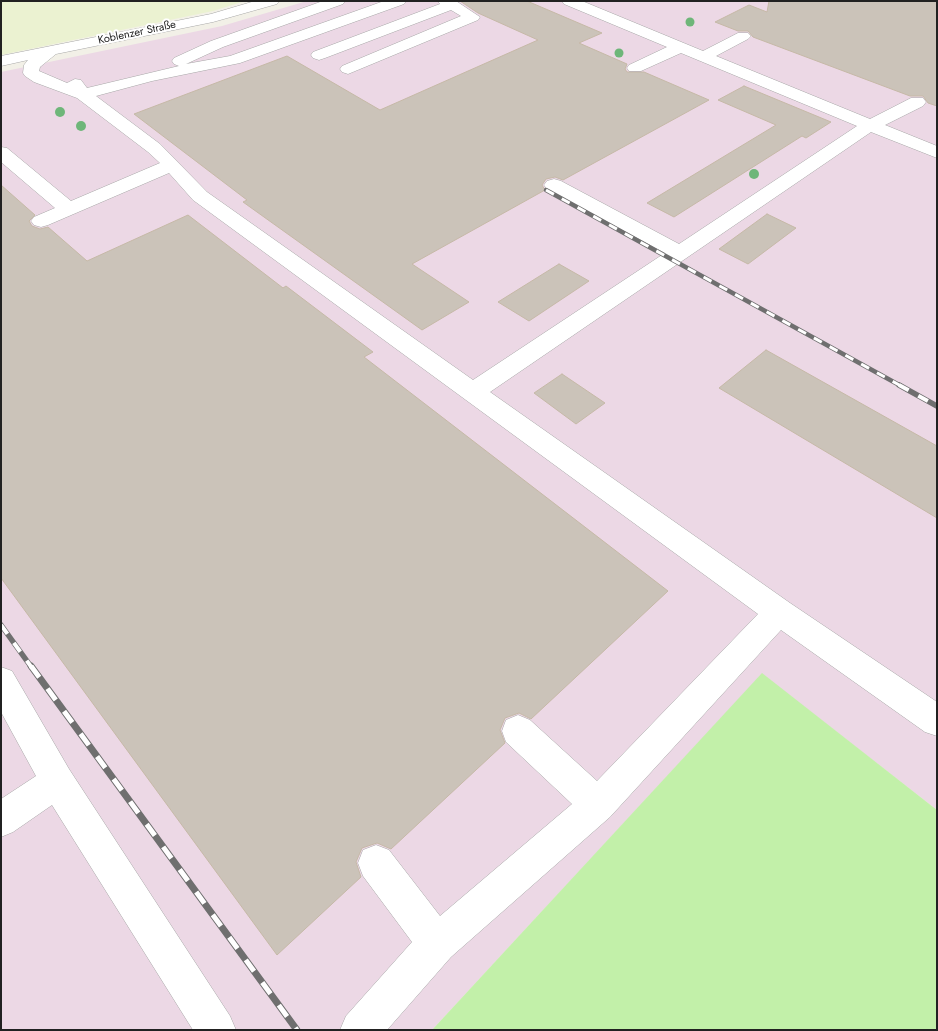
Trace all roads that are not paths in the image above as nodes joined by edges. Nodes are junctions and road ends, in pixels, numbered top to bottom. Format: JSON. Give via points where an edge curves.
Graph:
{"nodes":[{"id":1,"x":272,"y":1,"type":"edge"},
{"id":2,"x":338,"y":1,"type":"edge"},
{"id":3,"x":399,"y":1,"type":"edge"},
{"id":4,"x":569,"y":1,"type":"edge"},
{"id":5,"x":449,"y":3,"type":"edge"},
{"id":6,"x":742,"y":36,"type":"dead end"},
{"id":7,"x":680,"y":47,"type":"junction"},
{"id":8,"x":319,"y":55,"type":"dead end"},
{"id":9,"x":704,"y":57,"type":"junction"},
{"id":10,"x":58,"y":58,"type":"junction"},
{"id":11,"x":1,"y":61,"type":"edge"},
{"id":12,"x":635,"y":68,"type":"dead end"},
{"id":13,"x":348,"y":69,"type":"dead end"},
{"id":14,"x":1,"y":72,"type":"edge"},
{"id":15,"x":150,"y":76,"type":"junction"},
{"id":16,"x":40,"y":79,"type":"junction"},
{"id":17,"x":83,"y":94,"type":"junction"},
{"id":18,"x":917,"y":102,"type":"dead end"},
{"id":19,"x":869,"y":126,"type":"junction"},
{"id":20,"x":1,"y":152,"type":"edge"},
{"id":21,"x":937,"y":154,"type":"edge"},
{"id":22,"x":172,"y":165,"type":"junction"},
{"id":23,"x":554,"y":186,"type":"dead end"},
{"id":24,"x":69,"y":210,"type":"junction"},
{"id":25,"x":41,"y":220,"type":"dead end"},
{"id":26,"x":679,"y":252,"type":"junction"},
{"id":27,"x":472,"y":392,"type":"junction"},
{"id":28,"x":779,"y":612,"type":"junction"},
{"id":29,"x":1,"y":681,"type":"edge"},
{"id":30,"x":937,"y":721,"type":"edge"},
{"id":31,"x":518,"y":731,"type":"dead end"},
{"id":32,"x":57,"y":781,"type":"junction"},
{"id":33,"x":598,"y":805,"type":"junction"},
{"id":34,"x":1,"y":820,"type":"edge"},
{"id":35,"x":376,"y":863,"type":"dead end"},
{"id":36,"x":437,"y":943,"type":"junction"},
{"id":37,"x":216,"y":1030,"type":"edge"},
{"id":38,"x":360,"y":1030,"type":"edge"}],
"edges":[{"from":1,"to":10,"type":"street","name":"Koblenzer Straße"},
{"from":2,"to":15,"type":"street","via":[[217,44]]},
{"from":3,"to":15,"type":"street","via":[[234,60]]},
{"from":4,"to":7,"type":"street"},
{"from":5,"to":8,"type":"street"},
{"from":5,"to":13,"type":"street","via":[[474,17]]},
{"from":6,"to":9,"type":"street"},
{"from":7,"to":9,"type":"street"},
{"from":7,"to":12,"type":"street"},
{"from":9,"to":19,"type":"street"},
{"from":10,"to":11,"type":"street","name":"Koblenzer Straße"},
{"from":10,"to":16,"type":"street","via":[[32,65],[31,73]]},
{"from":10,"to":17,"type":"street"},
{"from":14,"to":16,"type":"street"},
{"from":15,"to":17,"type":"street"},
{"from":16,"to":17,"type":"street"},
{"from":17,"to":22,"type":"street"},
{"from":18,"to":19,"type":"street"},
{"from":19,"to":21,"type":"street"},
{"from":19,"to":26,"type":"street"},
{"from":20,"to":24,"type":"street"},
{"from":22,"to":24,"type":"street"},
{"from":22,"to":27,"type":"street","via":[[200,196]]},
{"from":23,"to":26,"type":"street"},
{"from":24,"to":25,"type":"street"},
{"from":26,"to":27,"type":"street"},
{"from":27,"to":28,"type":"street"},
{"from":28,"to":30,"type":"street"},
{"from":28,"to":33,"type":"street"},
{"from":29,"to":32,"type":"street"},
{"from":31,"to":33,"type":"street"},
{"from":32,"to":34,"type":"street"},
{"from":32,"to":37,"type":"street"},
{"from":33,"to":36,"type":"street"},
{"from":35,"to":36,"type":"street"},
{"from":36,"to":38,"type":"street"}]}
